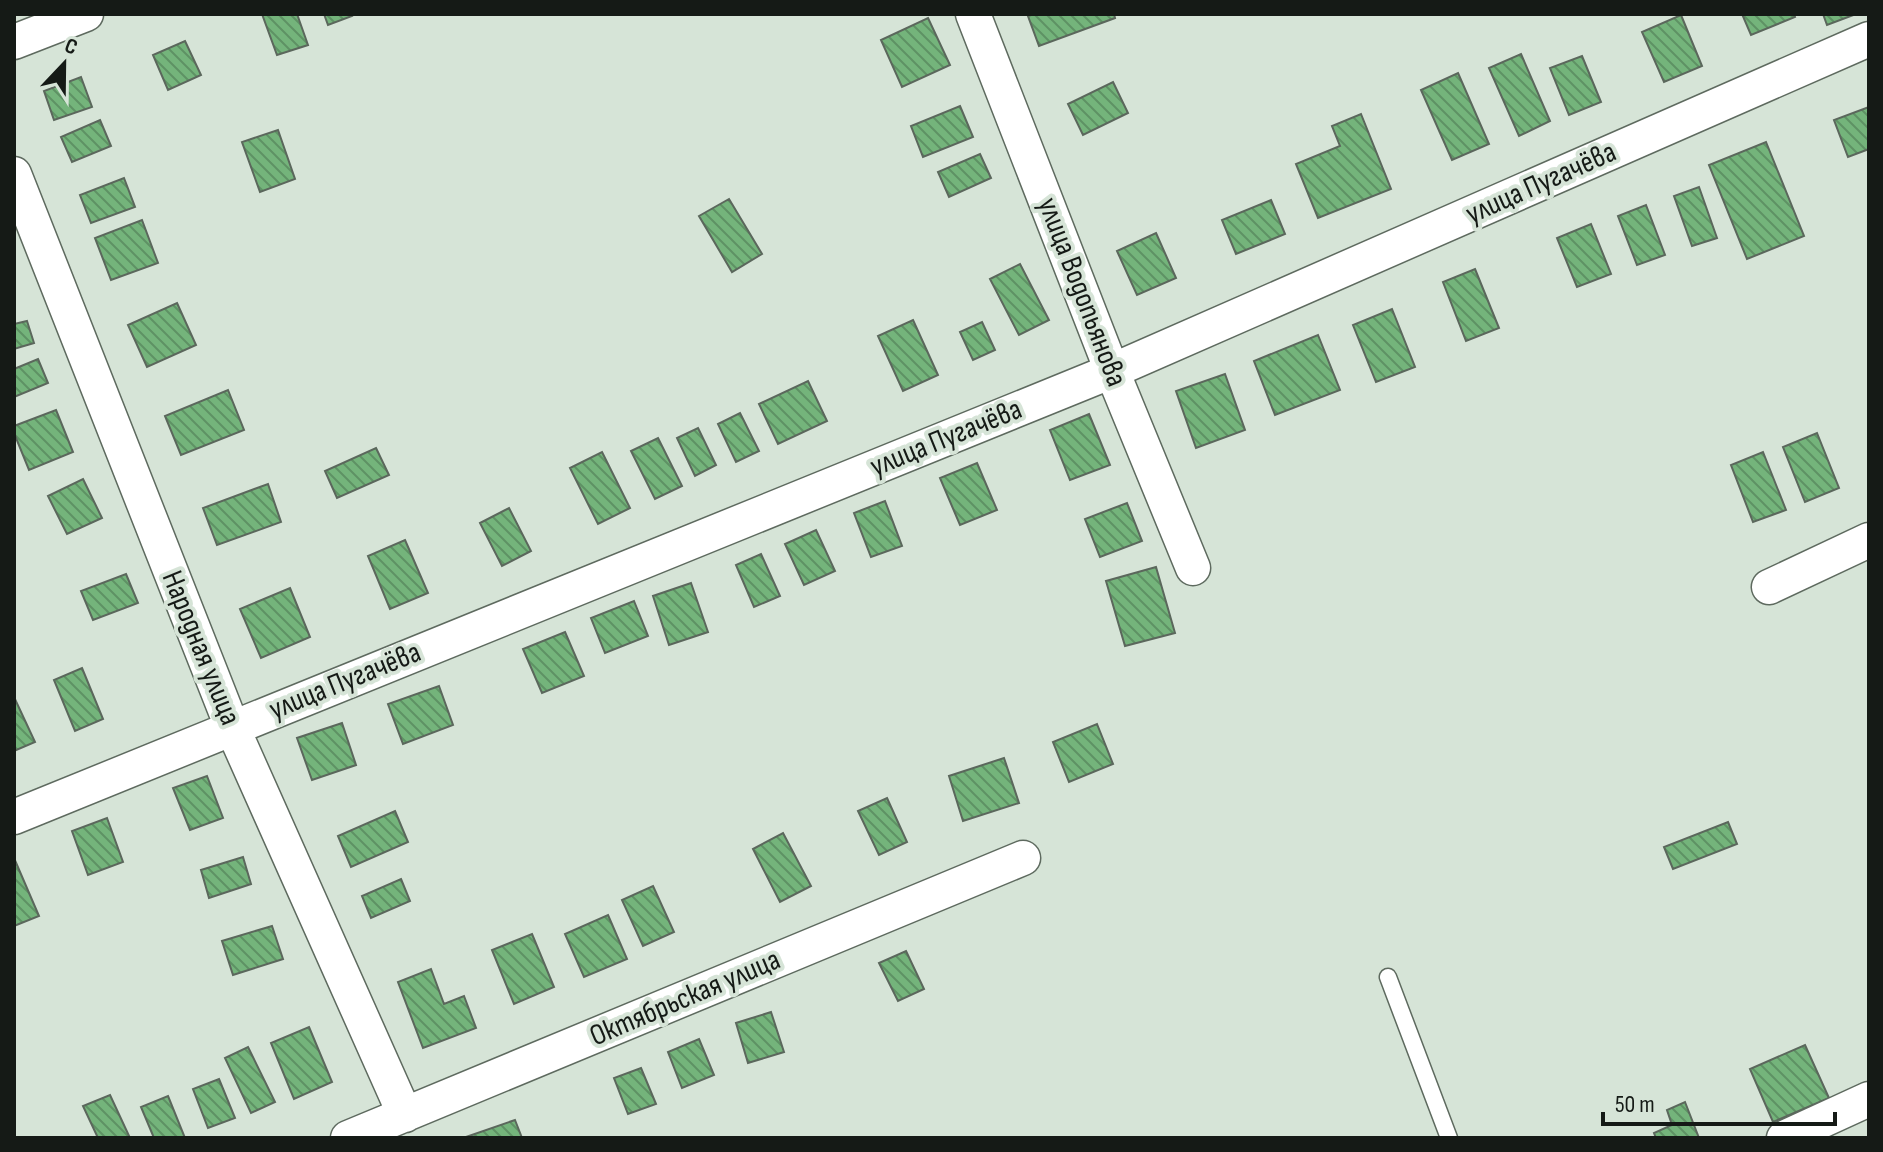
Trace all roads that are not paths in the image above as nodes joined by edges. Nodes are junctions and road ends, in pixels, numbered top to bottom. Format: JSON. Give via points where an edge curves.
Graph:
{"nodes":[{"id":1,"x":86,"y":14,"type":"edge"},
{"id":2,"x":973,"y":14,"type":"edge"},
{"id":3,"x":1869,"y":39,"type":"edge"},
{"id":4,"x":14,"y":42,"type":"edge"},
{"id":5,"x":14,"y":174,"type":"edge"},
{"id":6,"x":1112,"y":371,"type":"junction"},
{"id":7,"x":1869,"y":540,"type":"edge"},
{"id":8,"x":1193,"y":568,"type":"dead end"},
{"id":9,"x":1769,"y":587,"type":"dead end"},
{"id":10,"x":232,"y":727,"type":"junction"},
{"id":11,"x":14,"y":817,"type":"edge"},
{"id":12,"x":1023,"y":858,"type":"dead end"},
{"id":13,"x":1388,"y":977,"type":"dead end"},
{"id":14,"x":1869,"y":1099,"type":"edge"},
{"id":15,"x":405,"y":1115,"type":"junction"},
{"id":16,"x":348,"y":1138,"type":"edge"},
{"id":17,"x":1449,"y":1138,"type":"edge"},
{"id":18,"x":1784,"y":1138,"type":"edge"}],
"edges":[{"from":1,"to":4,"type":"street"},
{"from":2,"to":6,"type":"street","name":"улица Водопьянова"},
{"from":3,"to":6,"type":"street","name":"улица Пугачёва"},
{"from":5,"to":10,"type":"street","name":"Народная улица"},
{"from":6,"to":8,"type":"street","name":"улица Водопьянова"},
{"from":6,"to":10,"type":"street","name":"улица Пугачёва"},
{"from":7,"to":9,"type":"street"},
{"from":10,"to":11,"type":"street","name":"улица Пугачёва"},
{"from":10,"to":15,"type":"street","name":"Народная улица"},
{"from":12,"to":15,"type":"street","name":"Октябрьская улица"},
{"from":13,"to":17,"type":"lane"},
{"from":14,"to":18,"type":"street"},
{"from":15,"to":16,"type":"street","name":"Октябрьская улица"}]}
